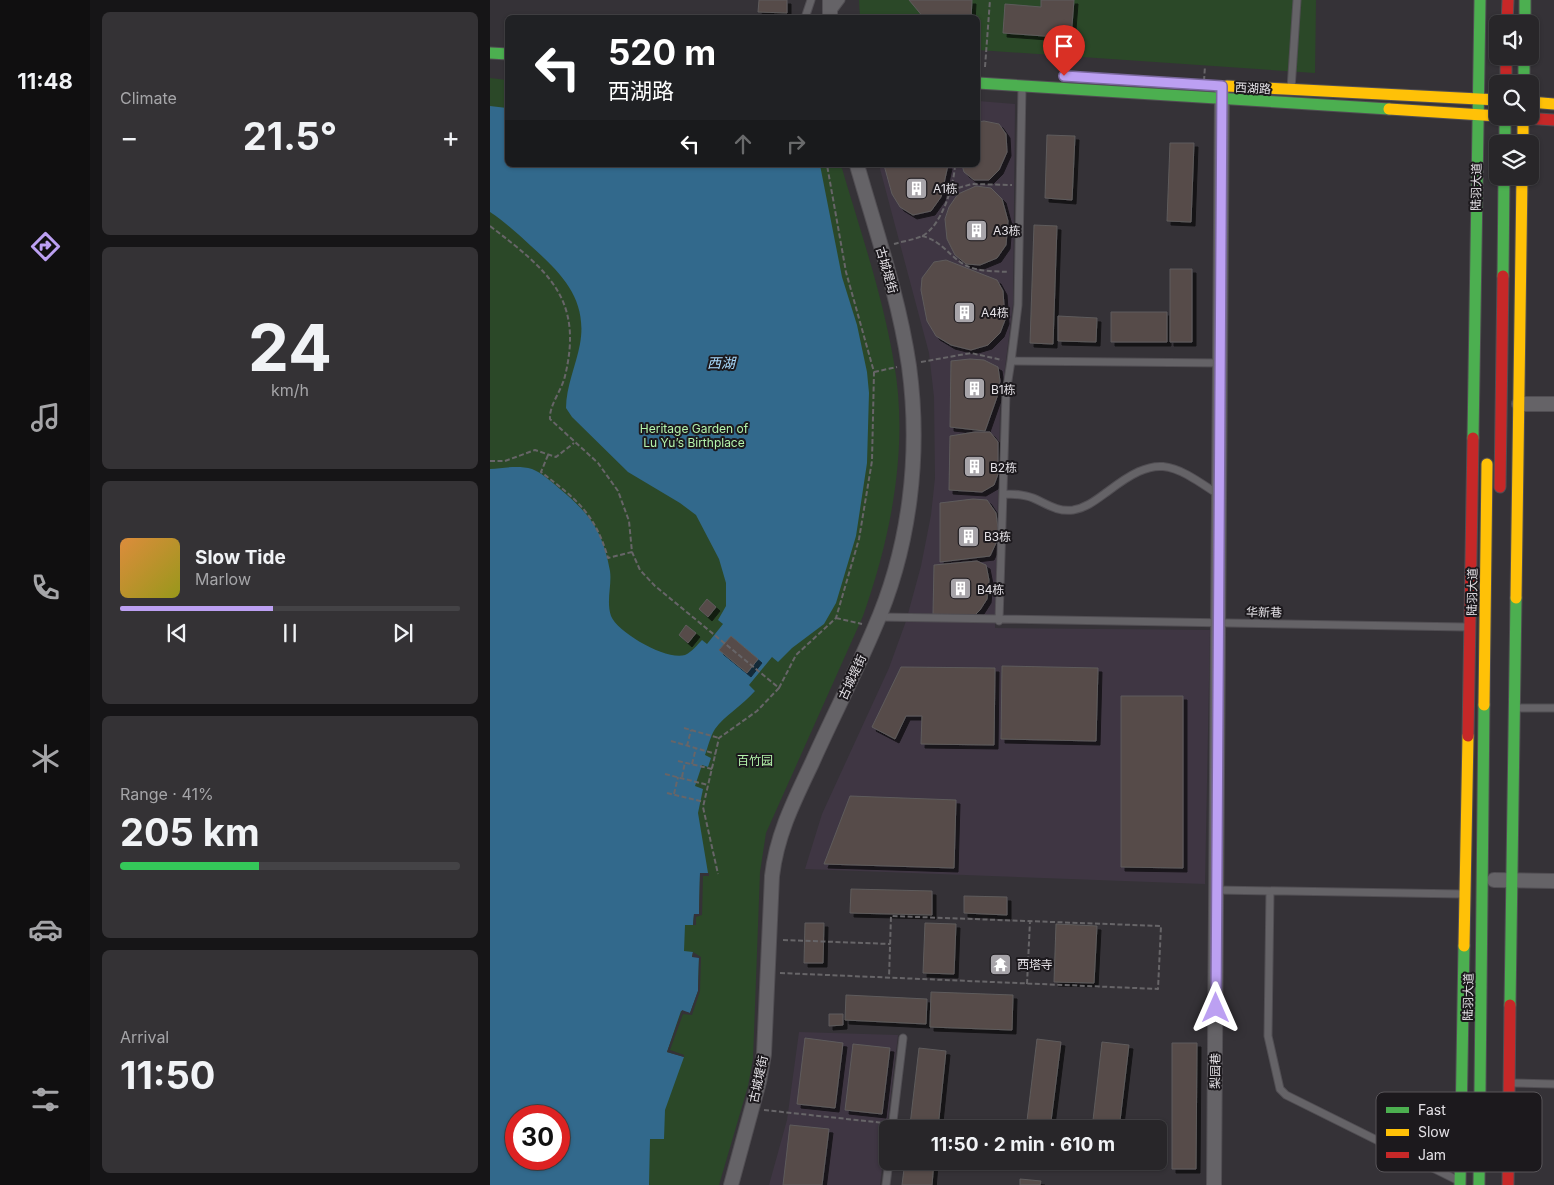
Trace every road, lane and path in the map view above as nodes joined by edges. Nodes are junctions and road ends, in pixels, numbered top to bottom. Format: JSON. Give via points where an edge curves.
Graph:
{"nodes":[{"id":1,"x":811,"y":0,"type":"edge"},
{"id":2,"x":830,"y":0,"type":"edge"},
{"id":3,"x":841,"y":0,"type":"edge"},
{"id":4,"x":990,"y":0,"type":"edge"},
{"id":5,"x":1297,"y":0,"type":"edge"},
{"id":6,"x":1480,"y":0,"type":"edge"},
{"id":7,"x":1508,"y":0,"type":"edge"},
{"id":8,"x":1525,"y":0,"type":"edge"},
{"id":9,"x":806,"y":15,"type":"edge"},
{"id":10,"x":830,"y":15,"type":"edge"},
{"id":11,"x":831,"y":15,"type":"edge"},
{"id":12,"x":1507,"y":15,"type":"edge"},
{"id":13,"x":1525,"y":15,"type":"edge"},
{"id":14,"x":490,"y":53,"type":"edge"},
{"id":15,"x":505,"y":54,"type":"edge"},
{"id":16,"x":1205,"y":66,"type":"dead end"},
{"id":17,"x":985,"y":70,"type":"dead end"},
{"id":18,"x":980,"y":83,"type":"edge"},
{"id":19,"x":1204,"y":85,"type":"joint"},
{"id":20,"x":1022,"y":86,"type":"junction"},
{"id":21,"x":1291,"y":89,"type":"junction"},
{"id":22,"x":1222,"y":93,"type":"junction"},
{"id":23,"x":1489,"y":96,"type":"edge"},
{"id":24,"x":1477,"y":98,"type":"junction"},
{"id":25,"x":1539,"y":103,"type":"edge"},
{"id":26,"x":1554,"y":104,"type":"edge"},
{"id":27,"x":1476,"y":114,"type":"junction"},
{"id":28,"x":1489,"y":118,"type":"edge"},
{"id":29,"x":1539,"y":119,"type":"edge"},
{"id":30,"x":1554,"y":120,"type":"edge"},
{"id":31,"x":827,"y":167,"type":"edge"},
{"id":32,"x":858,"y":167,"type":"edge"},
{"id":33,"x":955,"y":167,"type":"edge"},
{"id":34,"x":1020,"y":185,"type":"junction"},
{"id":35,"x":1504,"y":185,"type":"edge"},
{"id":36,"x":1522,"y":185,"type":"edge"},
{"id":37,"x":951,"y":190,"type":"junction"},
{"id":38,"x":490,"y":226,"type":"edge"},
{"id":39,"x":922,"y":236,"type":"junction"},
{"id":40,"x":880,"y":248,"type":"junction"},
{"id":41,"x":1019,"y":272,"type":"junction"},
{"id":42,"x":1012,"y":361,"type":"junction"},
{"id":43,"x":1221,"y":363,"type":"junction"},
{"id":44,"x":909,"y":365,"type":"junction"},
{"id":45,"x":874,"y":372,"type":"junction"},
{"id":46,"x":1519,"y":404,"type":"junction"},
{"id":47,"x":1554,"y":404,"type":"edge"},
{"id":48,"x":574,"y":443,"type":"junction"},
{"id":49,"x":1487,"y":454,"type":"dead end"},
{"id":50,"x":548,"y":455,"type":"junction"},
{"id":51,"x":490,"y":461,"type":"edge"},
{"id":52,"x":1003,"y":494,"type":"junction"},
{"id":53,"x":1220,"y":496,"type":"junction"},
{"id":54,"x":1500,"y":503,"type":"dead end"},
{"id":55,"x":632,"y":552,"type":"junction"},
{"id":56,"x":836,"y":618,"type":"junction"},
{"id":57,"x":1000,"y":621,"type":"junction"},
{"id":58,"x":877,"y":622,"type":"junction"},
{"id":59,"x":1219,"y":622,"type":"junction"},
{"id":60,"x":1469,"y":627,"type":"junction"},
{"id":61,"x":779,"y":688,"type":"junction"},
{"id":62,"x":1515,"y":708,"type":"junction"},
{"id":63,"x":1554,"y":708,"type":"edge"},
{"id":64,"x":684,"y":728,"type":"dead end"},
{"id":65,"x":691,"y":730,"type":"junction"},
{"id":66,"x":719,"y":738,"type":"junction"},
{"id":67,"x":670,"y":741,"type":"dead end"},
{"id":68,"x":687,"y":746,"type":"junction"},
{"id":69,"x":696,"y":748,"type":"junction"},
{"id":70,"x":716,"y":754,"type":"junction"},
{"id":71,"x":678,"y":760,"type":"dead end"},
{"id":72,"x":685,"y":762,"type":"junction"},
{"id":73,"x":692,"y":764,"type":"junction"},
{"id":74,"x":712,"y":769,"type":"junction"},
{"id":75,"x":666,"y":774,"type":"dead end"},
{"id":76,"x":680,"y":778,"type":"junction"},
{"id":77,"x":708,"y":785,"type":"junction"},
{"id":78,"x":667,"y":793,"type":"dead end"},
{"id":79,"x":674,"y":794,"type":"junction"},
{"id":80,"x":704,"y":802,"type":"junction"},
{"id":81,"x":718,"y":874,"type":"dead end"},
{"id":82,"x":1512,"y":880,"type":"junction"},
{"id":83,"x":1494,"y":881,"type":"dead end"},
{"id":84,"x":1554,"y":881,"type":"edge"},
{"id":85,"x":1217,"y":890,"type":"junction"},
{"id":86,"x":1270,"y":890,"type":"junction"},
{"id":87,"x":1465,"y":894,"type":"junction"},
{"id":88,"x":1030,"y":921,"type":"junction"},
{"id":89,"x":1494,"y":922,"type":"dead end"},
{"id":90,"x":769,"y":939,"type":"junction"},
{"id":91,"x":890,"y":944,"type":"junction"},
{"id":92,"x":768,"y":973,"type":"junction"},
{"id":93,"x":889,"y":978,"type":"junction"},
{"id":94,"x":1027,"y":984,"type":"junction"},
{"id":95,"x":903,"y":1038,"type":"dead end"},
{"id":96,"x":1510,"y":1083,"type":"junction"},
{"id":97,"x":1554,"y":1084,"type":"edge"},
{"id":98,"x":1462,"y":1092,"type":"edge"},
{"id":99,"x":1480,"y":1092,"type":"edge"},
{"id":100,"x":1491,"y":1092,"type":"edge"},
{"id":101,"x":1510,"y":1092,"type":"edge"},
{"id":102,"x":752,"y":1108,"type":"junction"},
{"id":103,"x":894,"y":1120,"type":"edge"},
{"id":104,"x":879,"y":1125,"type":"edge"},
{"id":105,"x":1376,"y":1141,"type":"edge"},
{"id":106,"x":888,"y":1170,"type":"edge"},
{"id":107,"x":1438,"y":1172,"type":"edge"},
{"id":108,"x":1479,"y":1172,"type":"edge"},
{"id":109,"x":1490,"y":1172,"type":"edge"},
{"id":110,"x":1508,"y":1172,"type":"edge"},
{"id":111,"x":1460,"y":1183,"type":"edge"},
{"id":112,"x":731,"y":1185,"type":"edge"},
{"id":113,"x":886,"y":1185,"type":"edge"},
{"id":114,"x":1214,"y":1185,"type":"edge"},
{"id":115,"x":1479,"y":1185,"type":"edge"},
{"id":116,"x":1490,"y":1185,"type":"edge"},
{"id":117,"x":1508,"y":1185,"type":"edge"}],
"edges":[{"from":1,"to":9,"type":"lane"},
{"from":2,"to":10,"type":"street"},
{"from":3,"to":11,"type":"lane"},
{"from":4,"to":17,"type":"path"},
{"from":5,"to":21,"type":"lane"},
{"from":6,"to":24,"type":"main road"},
{"from":7,"to":12,"type":"main road"},
{"from":8,"to":13,"type":"main road"},
{"from":14,"to":15,"type":"main road"},
{"from":16,"to":19,"type":"path"},
{"from":18,"to":20,"type":"main road","name":"西湖路"},
{"from":19,"to":22,"type":"main road","name":"西湖路"},
{"from":20,"to":22,"type":"main road","name":"西湖路"},
{"from":20,"to":34,"type":"lane"},
{"from":21,"to":22,"type":"main road","name":"西湖路"},
{"from":21,"to":24,"type":"main road","name":"西湖路"},
{"from":22,"to":27,"type":"main road","name":"西湖路"},
{"from":22,"to":43,"type":"street","name":"梨园巷"},
{"from":23,"to":24,"type":"main road","name":"西湖路"},
{"from":24,"to":27,"type":"main road"},
{"from":25,"to":26,"type":"main road"},
{"from":27,"to":28,"type":"main road","name":"西湖路"},
{"from":27,"to":60,"type":"main road"},
{"from":29,"to":30,"type":"main road"},
{"from":31,"to":45,"type":"path","via":[[846,272]]},
{"from":32,"to":40,"type":"street","name":"古城堤街"},
{"from":33,"to":37,"type":"path"},
{"from":34,"to":37,"type":"path","via":[[972,184]]},
{"from":34,"to":41,"type":"lane"},
{"from":35,"to":54,"type":"main road"},
{"from":36,"to":46,"type":"main road"},
{"from":37,"to":39,"type":"path","via":[[933,225]]},
{"from":38,"to":48,"type":"path","via":[[547,276],[565,305],[572,334],[570,350],[563,384],[549,416],[551,422]]},
{"from":39,"to":40,"type":"path"},
{"from":39,"to":41,"type":"path","via":[[930,238],[972,268]]},
{"from":40,"to":44,"type":"street","name":"古城堤街"},
{"from":41,"to":42,"type":"lane"},
{"from":42,"to":43,"type":"lane"},
{"from":42,"to":44,"type":"path","via":[[971,353]]},
{"from":42,"to":52,"type":"lane","via":[[1006,394]]},
{"from":43,"to":53,"type":"street","name":"梨园巷"},
{"from":44,"to":45,"type":"path"},
{"from":44,"to":58,"type":"street","name":"古城堤街","via":[[914,443],[910,495],[901,546]]},
{"from":45,"to":56,"type":"path","via":[[870,478],[859,539]]},
{"from":46,"to":47,"type":"street"},
{"from":46,"to":62,"type":"main road"},
{"from":48,"to":50,"type":"path","via":[[556,457]]},
{"from":48,"to":55,"type":"path","via":[[598,463],[618,491],[629,521]]},
{"from":49,"to":99,"type":"main road","name":"陆羽大道"},
{"from":50,"to":51,"type":"path","via":[[535,450],[505,461]]},
{"from":50,"to":55,"type":"path","via":[[541,472],[589,513],[608,558]]},
{"from":52,"to":53,"type":"lane","via":[[1020,494],[1061,510],[1073,510],[1089,505],[1133,473],[1145,467],[1161,466],[1193,477]]},
{"from":52,"to":57,"type":"lane"},
{"from":53,"to":59,"type":"street","name":"梨园巷"},
{"from":55,"to":61,"type":"path","via":[[640,570],[655,586]]},
{"from":56,"to":58,"type":"path"},
{"from":56,"to":61,"type":"path","via":[[796,655]]},
{"from":57,"to":58,"type":"lane","name":"华新巷"},
{"from":57,"to":59,"type":"lane","name":"华新巷"},
{"from":58,"to":90,"type":"street","name":"古城堤街","via":[[780,834],[772,876]]},
{"from":59,"to":60,"type":"lane","name":"华新巷"},
{"from":59,"to":85,"type":"street","name":"梨园巷"},
{"from":60,"to":87,"type":"main road"},
{"from":61,"to":66,"type":"path","via":[[757,711]]},
{"from":62,"to":63,"type":"lane"},
{"from":62,"to":82,"type":"main road"},
{"from":64,"to":65,"type":"path"},
{"from":65,"to":66,"type":"path"},
{"from":65,"to":68,"type":"path"},
{"from":66,"to":70,"type":"path"},
{"from":67,"to":68,"type":"path"},
{"from":68,"to":69,"type":"path"},
{"from":69,"to":70,"type":"path"},
{"from":69,"to":73,"type":"path"},
{"from":70,"to":74,"type":"path"},
{"from":71,"to":72,"type":"path"},
{"from":72,"to":73,"type":"path"},
{"from":72,"to":76,"type":"path"},
{"from":73,"to":74,"type":"path"},
{"from":74,"to":77,"type":"path"},
{"from":75,"to":76,"type":"path"},
{"from":76,"to":77,"type":"path"},
{"from":76,"to":79,"type":"path"},
{"from":77,"to":80,"type":"path"},
{"from":78,"to":79,"type":"path"},
{"from":79,"to":80,"type":"path"},
{"from":80,"to":81,"type":"path"},
{"from":82,"to":83,"type":"street"},
{"from":82,"to":84,"type":"street"},
{"from":82,"to":96,"type":"main road"},
{"from":85,"to":86,"type":"lane"},
{"from":85,"to":114,"type":"street","name":"梨园巷"},
{"from":86,"to":87,"type":"lane"},
{"from":86,"to":105,"type":"lane","via":[[1268,1036],[1280,1089]]},
{"from":87,"to":98,"type":"main road"},
{"from":88,"to":91,"type":"path","via":[[891,916]]},
{"from":88,"to":94,"type":"path"},
{"from":88,"to":94,"type":"path","via":[[1161,926],[1158,989]]},
{"from":89,"to":100,"type":"main road","name":"陆羽大道"},
{"from":90,"to":91,"type":"path"},
{"from":90,"to":92,"type":"street","name":"古城堤街"},
{"from":91,"to":93,"type":"path"},
{"from":92,"to":93,"type":"path"},
{"from":92,"to":102,"type":"street","name":"古城堤街","via":[[764,1054]]},
{"from":93,"to":94,"type":"path"},
{"from":95,"to":103,"type":"lane"},
{"from":96,"to":97,"type":"lane"},
{"from":96,"to":101,"type":"main road"},
{"from":102,"to":104,"type":"path"},
{"from":102,"to":112,"type":"street","name":"古城堤街"},
{"from":106,"to":113,"type":"lane"},
{"from":107,"to":111,"type":"lane"},
{"from":108,"to":115,"type":"main road","name":"陆羽大道"},
{"from":109,"to":116,"type":"main road","name":"陆羽大道"},
{"from":110,"to":117,"type":"main road"}]}
